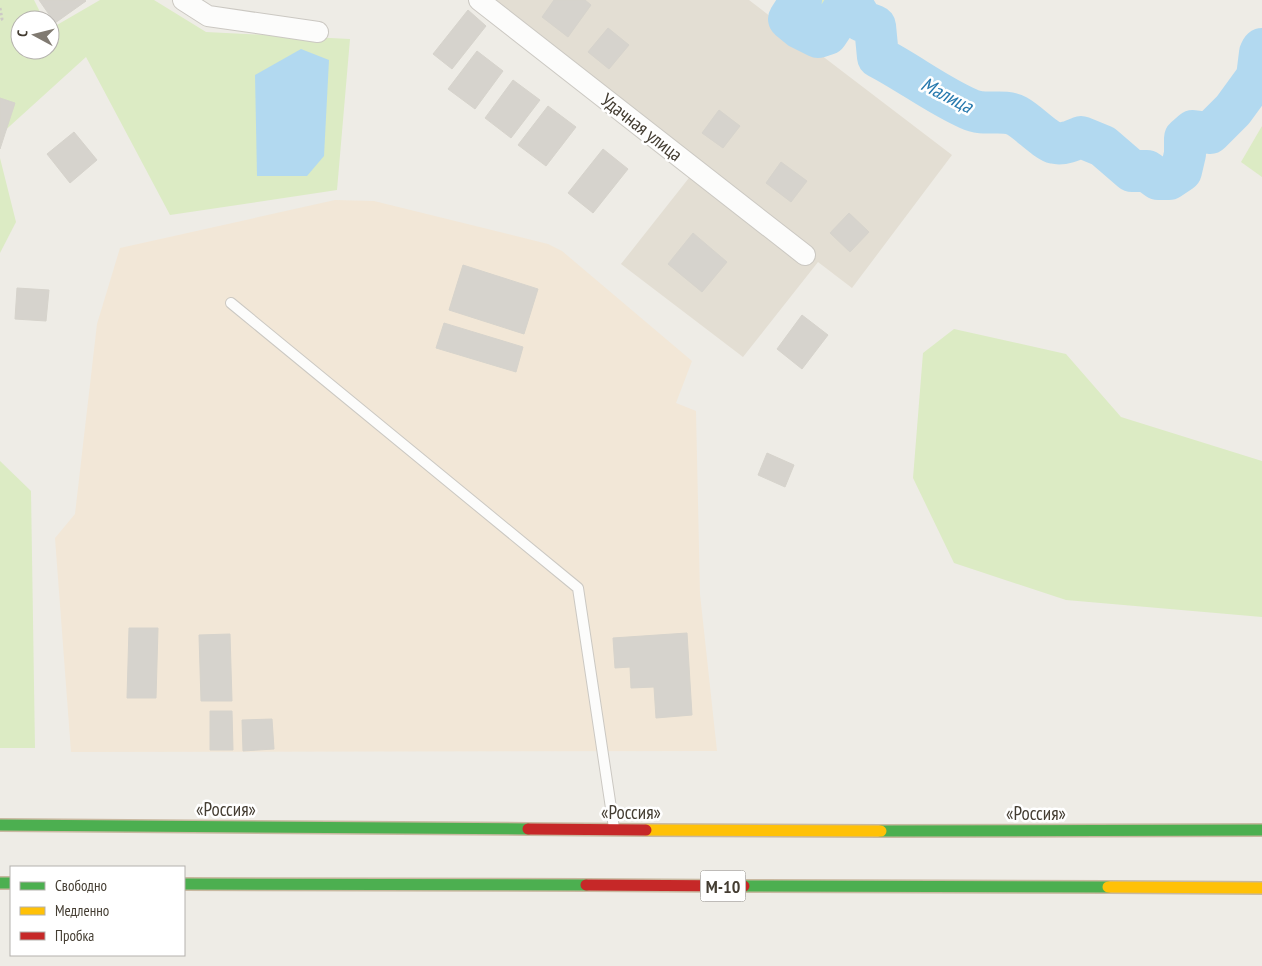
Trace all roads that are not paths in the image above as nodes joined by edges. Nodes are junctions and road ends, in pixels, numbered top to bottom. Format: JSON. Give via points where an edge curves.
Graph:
{"nodes":[{"id":1,"x":183,"y":0,"type":"edge"},
{"id":2,"x":479,"y":0,"type":"edge"},
{"id":3,"x":318,"y":32,"type":"dead end"},
{"id":4,"x":805,"y":255,"type":"dead end"},
{"id":5,"x":231,"y":303,"type":"dead end"},
{"id":6,"x":0,"y":824,"type":"edge"},
{"id":7,"x":614,"y":829,"type":"junction"},
{"id":8,"x":1262,"y":830,"type":"edge"},
{"id":9,"x":185,"y":884,"type":"edge"},
{"id":10,"x":1262,"y":888,"type":"edge"}],
"edges":[{"from":1,"to":3,"type":"street","via":[[208,16]]},
{"from":2,"to":4,"type":"street","name":"Удачная улица"},
{"from":5,"to":7,"type":"lane","via":[[578,588]]},
{"from":6,"to":7,"type":"highway","name":"«Россия»"},
{"from":7,"to":8,"type":"highway","name":"«Россия»"},
{"from":9,"to":10,"type":"highway","number":"М-10"}]}
